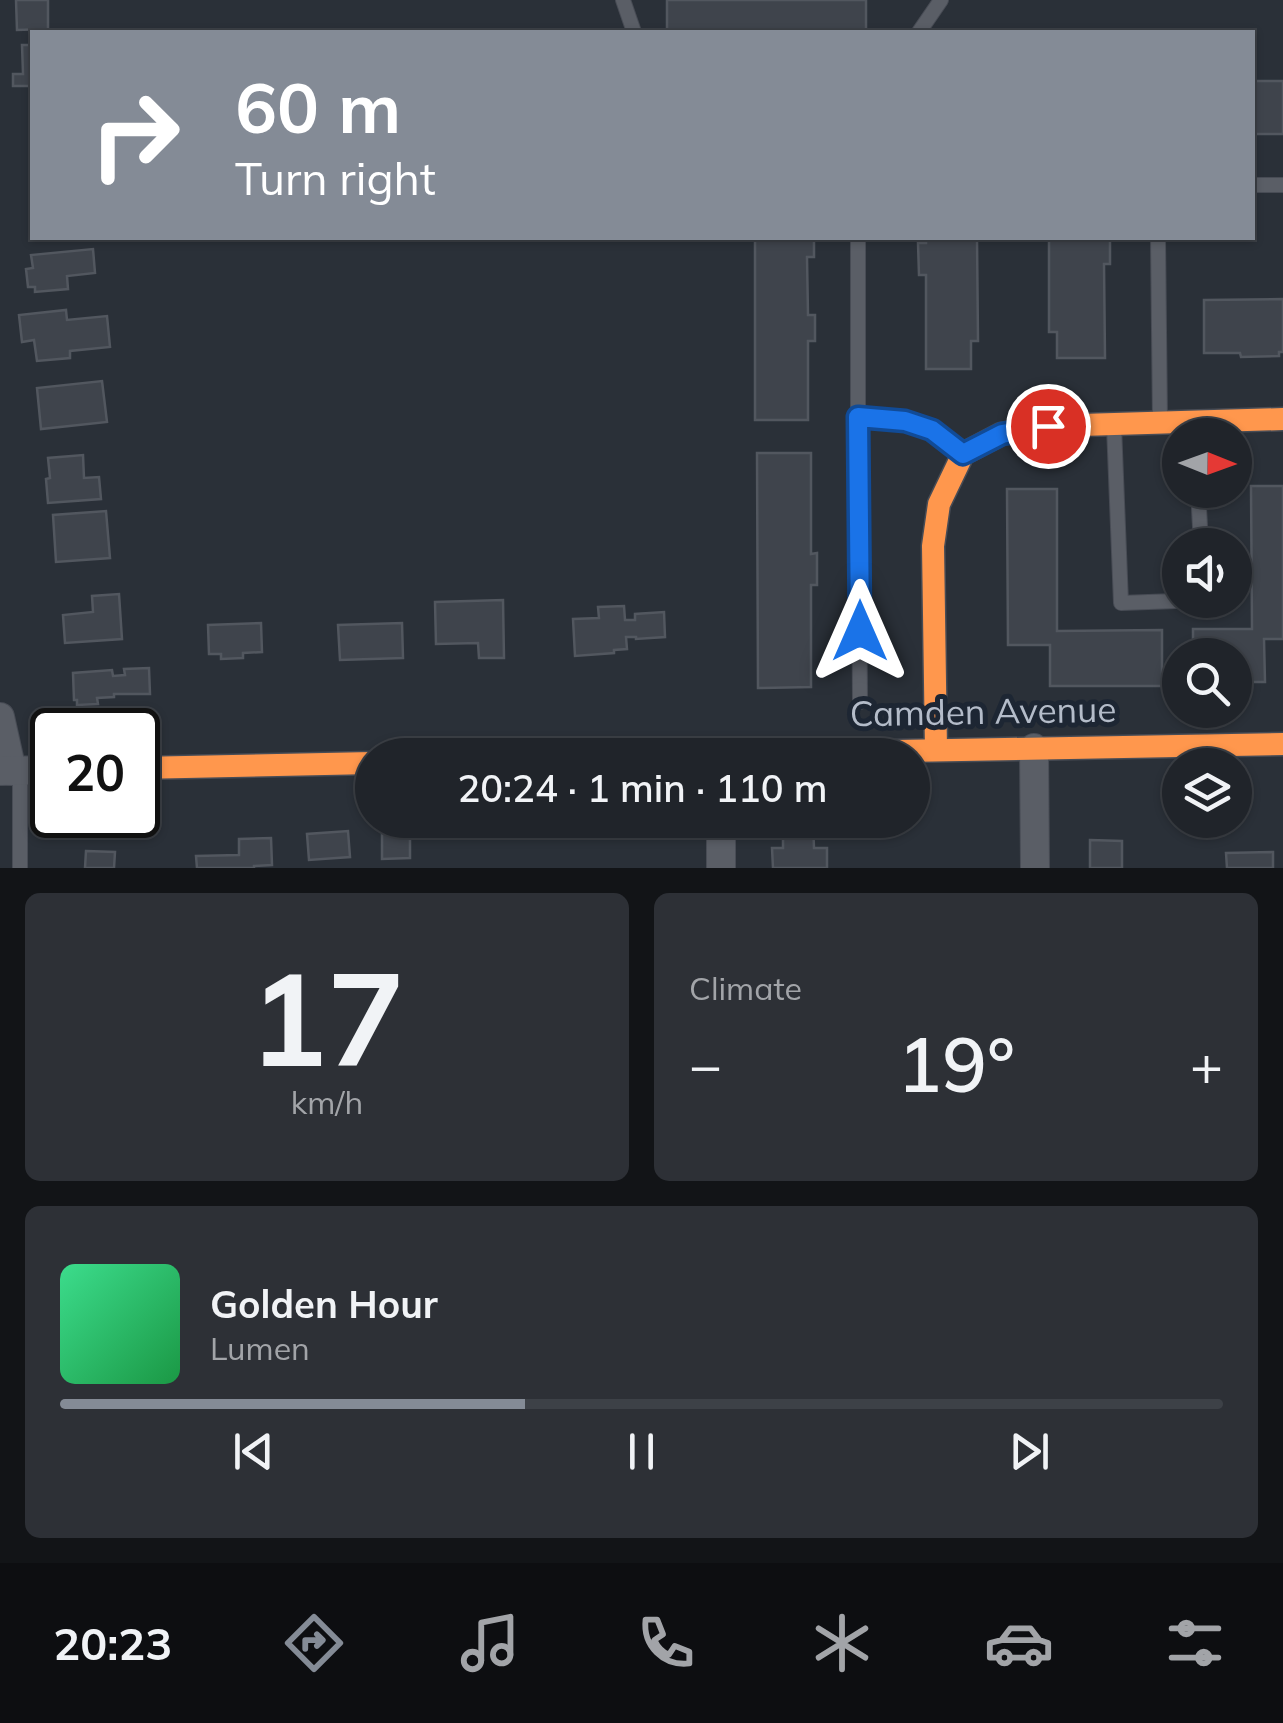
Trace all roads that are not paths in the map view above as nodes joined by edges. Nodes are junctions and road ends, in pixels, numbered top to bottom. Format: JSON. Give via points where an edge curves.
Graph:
{"nodes":[{"id":1,"x":623,"y":0,"type":"edge"},
{"id":2,"x":941,"y":0,"type":"edge"},
{"id":3,"x":633,"y":30,"type":"edge"},
{"id":4,"x":920,"y":30,"type":"edge"},
{"id":5,"x":1255,"y":185,"type":"edge"},
{"id":6,"x":1283,"y":185,"type":"edge"},
{"id":7,"x":858,"y":240,"type":"edge"},
{"id":8,"x":1158,"y":240,"type":"edge"},
{"id":9,"x":858,"y":417,"type":"junction"},
{"id":10,"x":1283,"y":420,"type":"edge"},
{"id":11,"x":1160,"y":422,"type":"joint"},
{"id":12,"x":1252,"y":423,"type":"edge"},
{"id":13,"x":1114,"y":424,"type":"junction"},
{"id":14,"x":963,"y":454,"type":"junction"},
{"id":15,"x":1162,"y":601,"type":"edge"},
{"id":16,"x":860,"y":702,"type":"dead end"},
{"id":17,"x":0,"y":717,"type":"edge"},
{"id":18,"x":1283,"y":744,"type":"edge"},
{"id":19,"x":1034,"y":748,"type":"junction"},
{"id":20,"x":930,"y":750,"type":"edge"},
{"id":21,"x":936,"y":750,"type":"junction"},
{"id":22,"x":355,"y":762,"type":"edge"},
{"id":23,"x":160,"y":767,"type":"edge"},
{"id":24,"x":11,"y":771,"type":"edge"},
{"id":25,"x":721,"y":838,"type":"edge"},
{"id":26,"x":20,"y":868,"type":"edge"},
{"id":27,"x":721,"y":868,"type":"edge"},
{"id":28,"x":1035,"y":868,"type":"edge"}],
"edges":[{"from":1,"to":3,"type":"lane"},
{"from":2,"to":4,"type":"lane"},
{"from":5,"to":6,"type":"lane"},
{"from":7,"to":9,"type":"lane"},
{"from":8,"to":11,"type":"lane"},
{"from":9,"to":14,"type":"lane","via":[[932,430]]},
{"from":9,"to":16,"type":"lane"},
{"from":10,"to":12,"type":"street"},
{"from":11,"to":13,"type":"street"},
{"from":13,"to":14,"type":"street","via":[[1002,434]]},
{"from":13,"to":15,"type":"lane","via":[[1121,603]]},
{"from":14,"to":21,"type":"street","via":[[939,504],[933,546]]},
{"from":17,"to":24,"type":"street"},
{"from":18,"to":19,"type":"street","name":"Camden Avenue"},
{"from":19,"to":21,"type":"street","name":"Camden Avenue"},
{"from":19,"to":28,"type":"street"},
{"from":20,"to":21,"type":"street","name":"Camden Avenue"},
{"from":22,"to":23,"type":"street"},
{"from":24,"to":26,"type":"lane"},
{"from":25,"to":27,"type":"street"}]}
